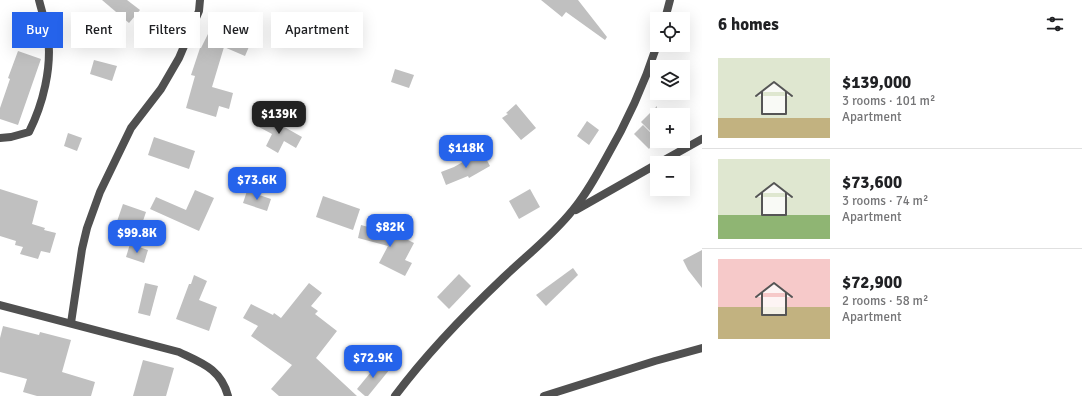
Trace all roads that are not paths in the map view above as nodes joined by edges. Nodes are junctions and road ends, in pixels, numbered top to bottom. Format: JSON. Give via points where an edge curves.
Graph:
{"nodes":[{"id":1,"x":39,"y":0,"type":"edge"},
{"id":2,"x":200,"y":0,"type":"edge"},
{"id":3,"x":670,"y":0,"type":"edge"},
{"id":4,"x":667,"y":12,"type":"edge"},
{"id":5,"x":654,"y":52,"type":"edge"},
{"id":6,"x":0,"y":138,"type":"edge"},
{"id":7,"x":702,"y":139,"type":"edge"},
{"id":8,"x":672,"y":156,"type":"edge"},
{"id":9,"x":650,"y":168,"type":"edge"},
{"id":10,"x":572,"y":211,"type":"junction"},
{"id":11,"x":0,"y":305,"type":"edge"},
{"id":12,"x":71,"y":323,"type":"junction"},
{"id":13,"x":702,"y":348,"type":"edge"},
{"id":14,"x":228,"y":396,"type":"edge"},
{"id":15,"x":395,"y":396,"type":"edge"},
{"id":16,"x":544,"y":396,"type":"edge"}],
"edges":[{"from":1,"to":6,"type":"street","via":[[48,36],[44,93],[37,117],[29,132]]},
{"from":2,"to":12,"type":"street","via":[[199,11],[179,58],[161,89],[131,128],[100,192],[82,248]]},
{"from":3,"to":4,"type":"street"},
{"from":5,"to":10,"type":"street","via":[[637,98],[616,140],[592,184]]},
{"from":7,"to":8,"type":"street"},
{"from":9,"to":10,"type":"street"},
{"from":10,"to":15,"type":"street","via":[[552,234],[465,315],[432,350]]},
{"from":11,"to":12,"type":"street"},
{"from":12,"to":14,"type":"street","via":[[179,352],[217,372]]},
{"from":13,"to":16,"type":"street"}]}
